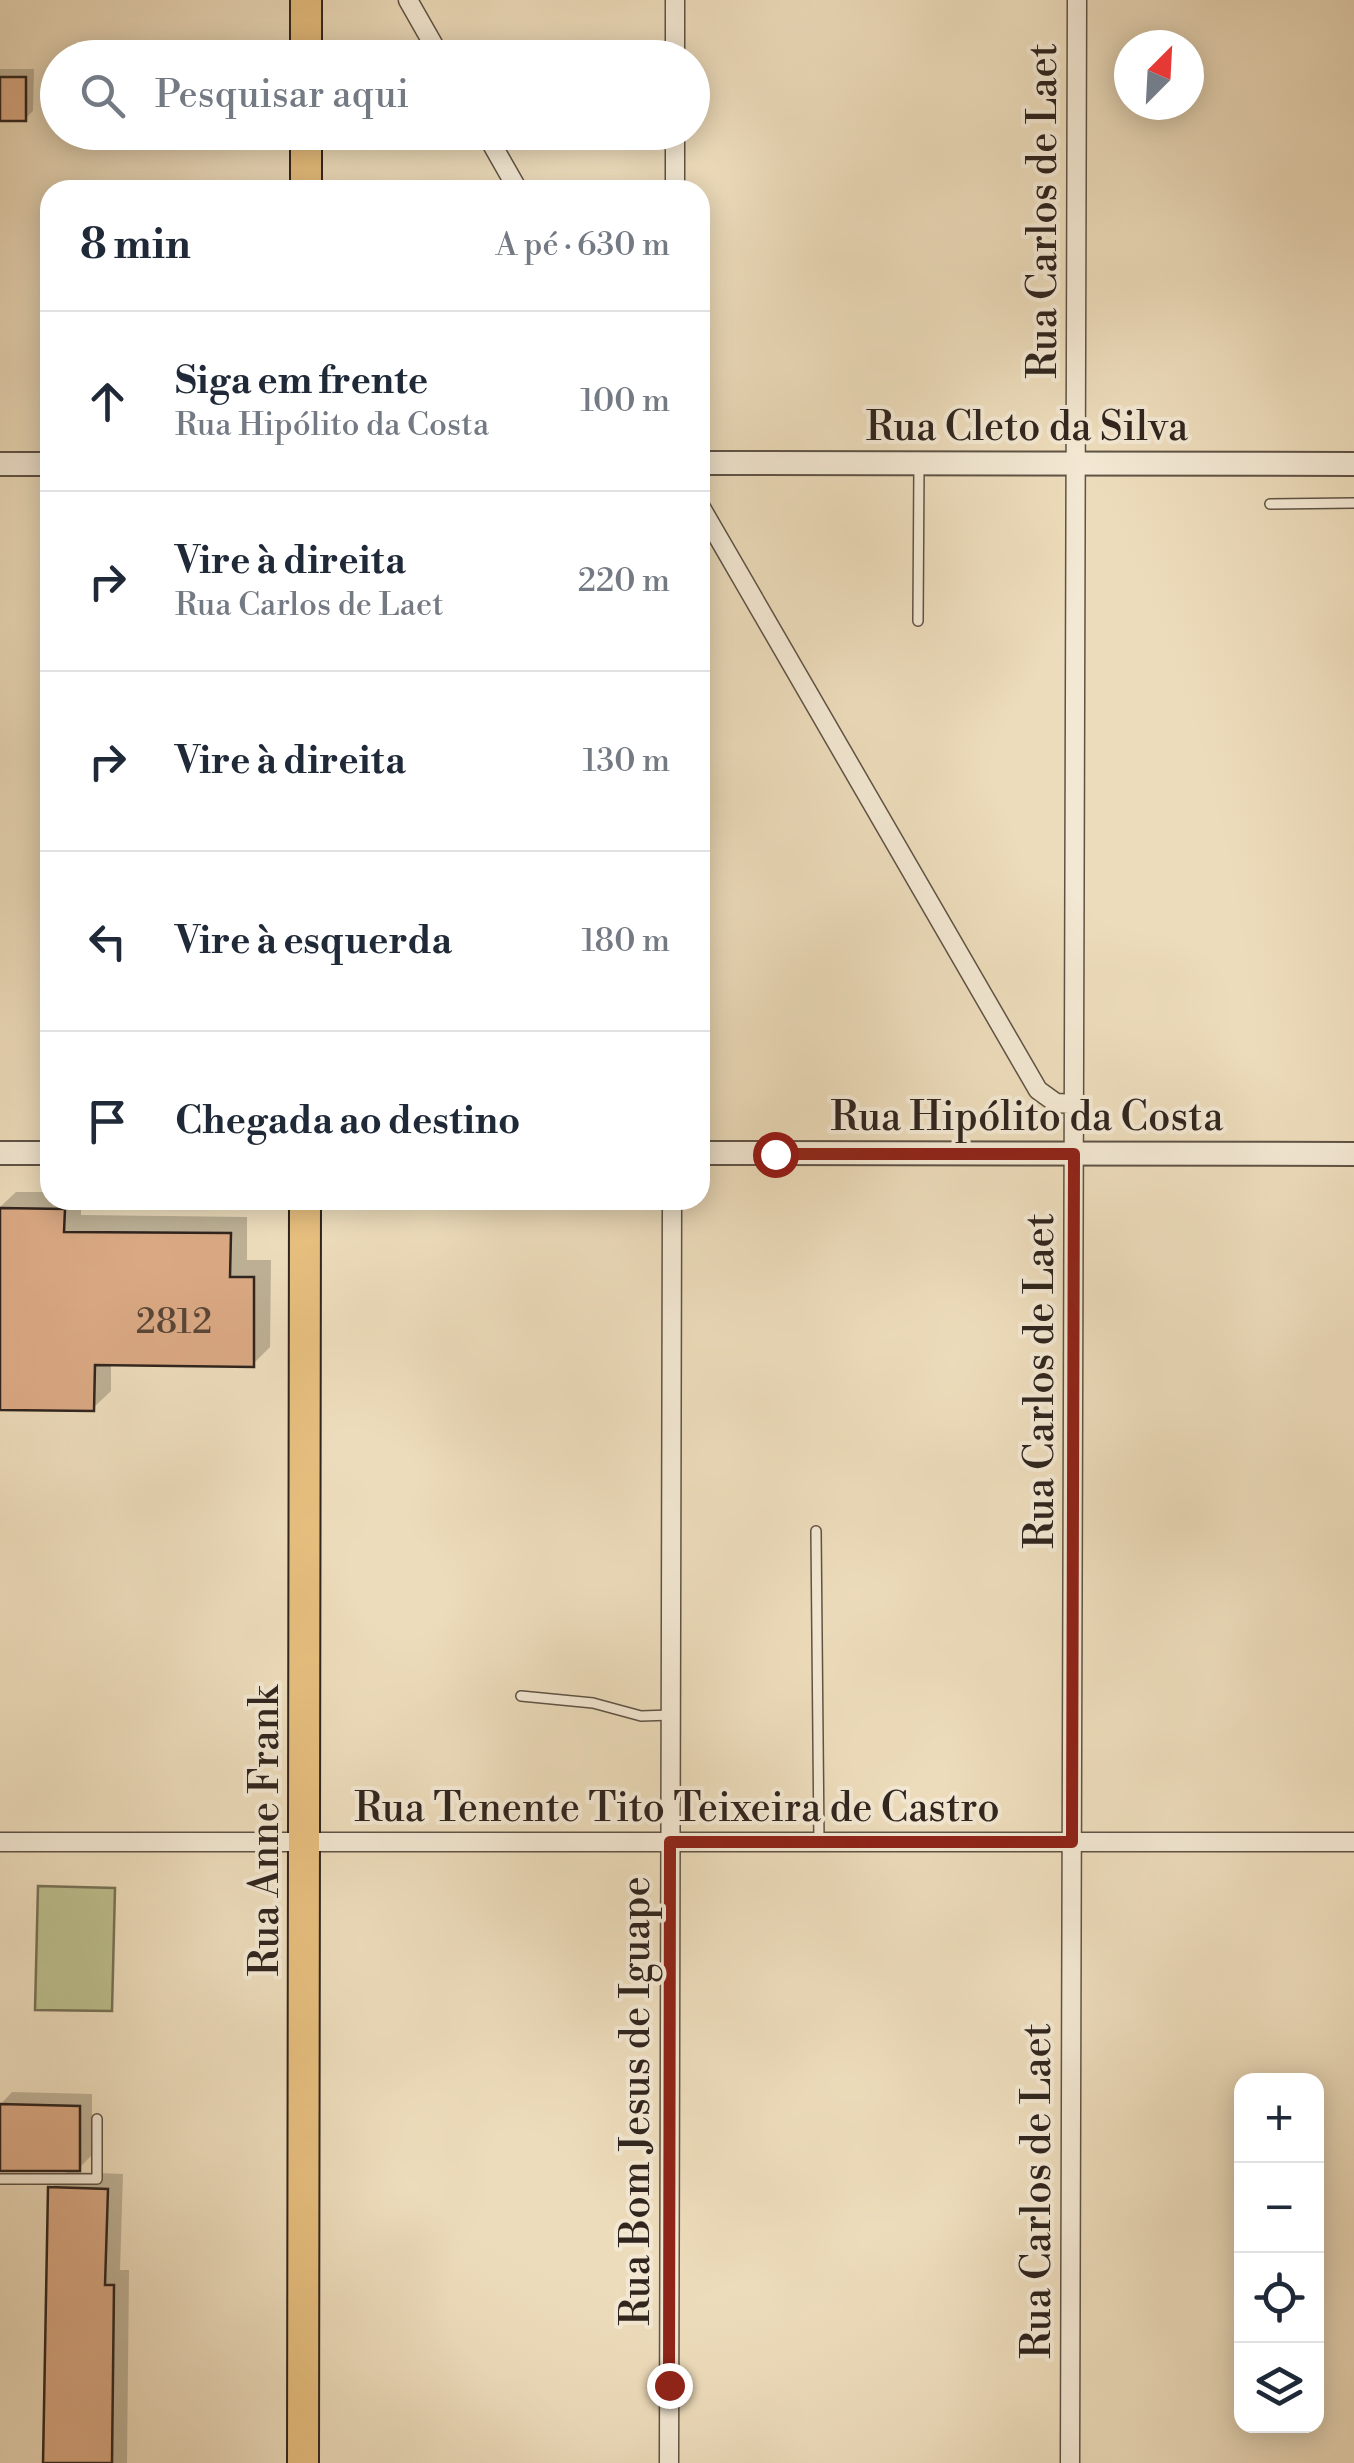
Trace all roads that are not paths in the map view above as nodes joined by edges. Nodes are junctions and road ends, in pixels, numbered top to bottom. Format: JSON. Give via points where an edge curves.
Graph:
{"nodes":[{"id":1,"x":306,"y":0,"type":"edge"},
{"id":2,"x":408,"y":0,"type":"edge"},
{"id":3,"x":676,"y":0,"type":"edge"},
{"id":4,"x":1077,"y":0,"type":"edge"},
{"id":5,"x":306,"y":40,"type":"edge"},
{"id":6,"x":431,"y":40,"type":"edge"},
{"id":7,"x":676,"y":40,"type":"edge"},
{"id":8,"x":306,"y":150,"type":"edge"},
{"id":9,"x":495,"y":150,"type":"edge"},
{"id":10,"x":676,"y":150,"type":"edge"},
{"id":11,"x":306,"y":180,"type":"edge"},
{"id":12,"x":512,"y":180,"type":"edge"},
{"id":13,"x":676,"y":180,"type":"edge"},
{"id":14,"x":710,"y":463,"type":"edge"},
{"id":15,"x":0,"y":464,"type":"edge"},
{"id":16,"x":40,"y":464,"type":"edge"},
{"id":17,"x":919,"y":464,"type":"junction"},
{"id":18,"x":1076,"y":464,"type":"junction"},
{"id":19,"x":1354,"y":464,"type":"edge"},
{"id":20,"x":1354,"y":503,"type":"edge"},
{"id":21,"x":1270,"y":504,"type":"dead end"},
{"id":22,"x":710,"y":523,"type":"edge"},
{"id":23,"x":918,"y":622,"type":"dead end"},
{"id":24,"x":1074,"y":1104,"type":"junction"},
{"id":25,"x":0,"y":1153,"type":"edge"},
{"id":26,"x":40,"y":1153,"type":"edge"},
{"id":27,"x":710,"y":1154,"type":"edge"},
{"id":28,"x":1074,"y":1154,"type":"junction"},
{"id":29,"x":1354,"y":1154,"type":"edge"},
{"id":30,"x":305,"y":1210,"type":"edge"},
{"id":31,"x":672,"y":1210,"type":"edge"},
{"id":32,"x":816,"y":1531,"type":"dead end"},
{"id":33,"x":521,"y":1696,"type":"dead end"},
{"id":34,"x":671,"y":1715,"type":"junction"},
{"id":35,"x":0,"y":1842,"type":"edge"},
{"id":36,"x":304,"y":1842,"type":"junction"},
{"id":37,"x":670,"y":1842,"type":"junction"},
{"id":38,"x":820,"y":1842,"type":"junction"},
{"id":39,"x":1072,"y":1842,"type":"junction"},
{"id":40,"x":1354,"y":1842,"type":"edge"},
{"id":41,"x":97,"y":2119,"type":"dead end"},
{"id":42,"x":0,"y":2179,"type":"edge"},
{"id":43,"x":304,"y":2463,"type":"edge"},
{"id":44,"x":669,"y":2463,"type":"edge"},
{"id":45,"x":1070,"y":2463,"type":"edge"}],
"edges":[{"from":1,"to":5,"type":"main road"},
{"from":2,"to":6,"type":"street"},
{"from":3,"to":7,"type":"street"},
{"from":4,"to":18,"type":"street","name":"Rua Carlos de Laet"},
{"from":8,"to":11,"type":"main road"},
{"from":9,"to":12,"type":"street"},
{"from":10,"to":13,"type":"street"},
{"from":14,"to":17,"type":"street","name":"Rua Cleto da Silva"},
{"from":15,"to":16,"type":"street"},
{"from":17,"to":18,"type":"street","name":"Rua Cleto da Silva"},
{"from":17,"to":23,"type":"lane"},
{"from":18,"to":19,"type":"street","name":"Rua Cleto da Silva"},
{"from":18,"to":24,"type":"street","name":"Rua Carlos de Laet"},
{"from":20,"to":21,"type":"lane"},
{"from":22,"to":24,"type":"street","via":[[1038,1090],[1056,1103]]},
{"from":24,"to":28,"type":"street","name":"Rua Carlos de Laet"},
{"from":25,"to":26,"type":"street"},
{"from":27,"to":28,"type":"street","name":"Rua Hipólito da Costa"},
{"from":28,"to":29,"type":"street","name":"Rua Hipólito da Costa"},
{"from":28,"to":39,"type":"street","name":"Rua Carlos de Laet"},
{"from":30,"to":36,"type":"main road","name":"Rua Anne Frank"},
{"from":31,"to":34,"type":"street","name":"Rua Bom Jesus de Iguape"},
{"from":32,"to":38,"type":"lane"},
{"from":33,"to":34,"type":"lane"},
{"from":34,"to":37,"type":"street","name":"Rua Bom Jesus de Iguape"},
{"from":35,"to":36,"type":"street","name":"Rua Tenente Tito Teixeira de Castro"},
{"from":36,"to":37,"type":"street","name":"Rua Tenente Tito Teixeira de Castro"},
{"from":36,"to":43,"type":"main road","name":"Rua Anne Frank"},
{"from":37,"to":38,"type":"street","name":"Rua Tenente Tito Teixeira de Castro"},
{"from":37,"to":44,"type":"street","name":"Rua Bom Jesus de Iguape"},
{"from":38,"to":39,"type":"street","name":"Rua Tenente Tito Teixeira de Castro"},
{"from":39,"to":40,"type":"street","name":"Rua Tenente Tito Teixeira de Castro"},
{"from":39,"to":45,"type":"street","name":"Rua Carlos de Laet"},
{"from":41,"to":42,"type":"lane","via":[[98,2179]]}]}
